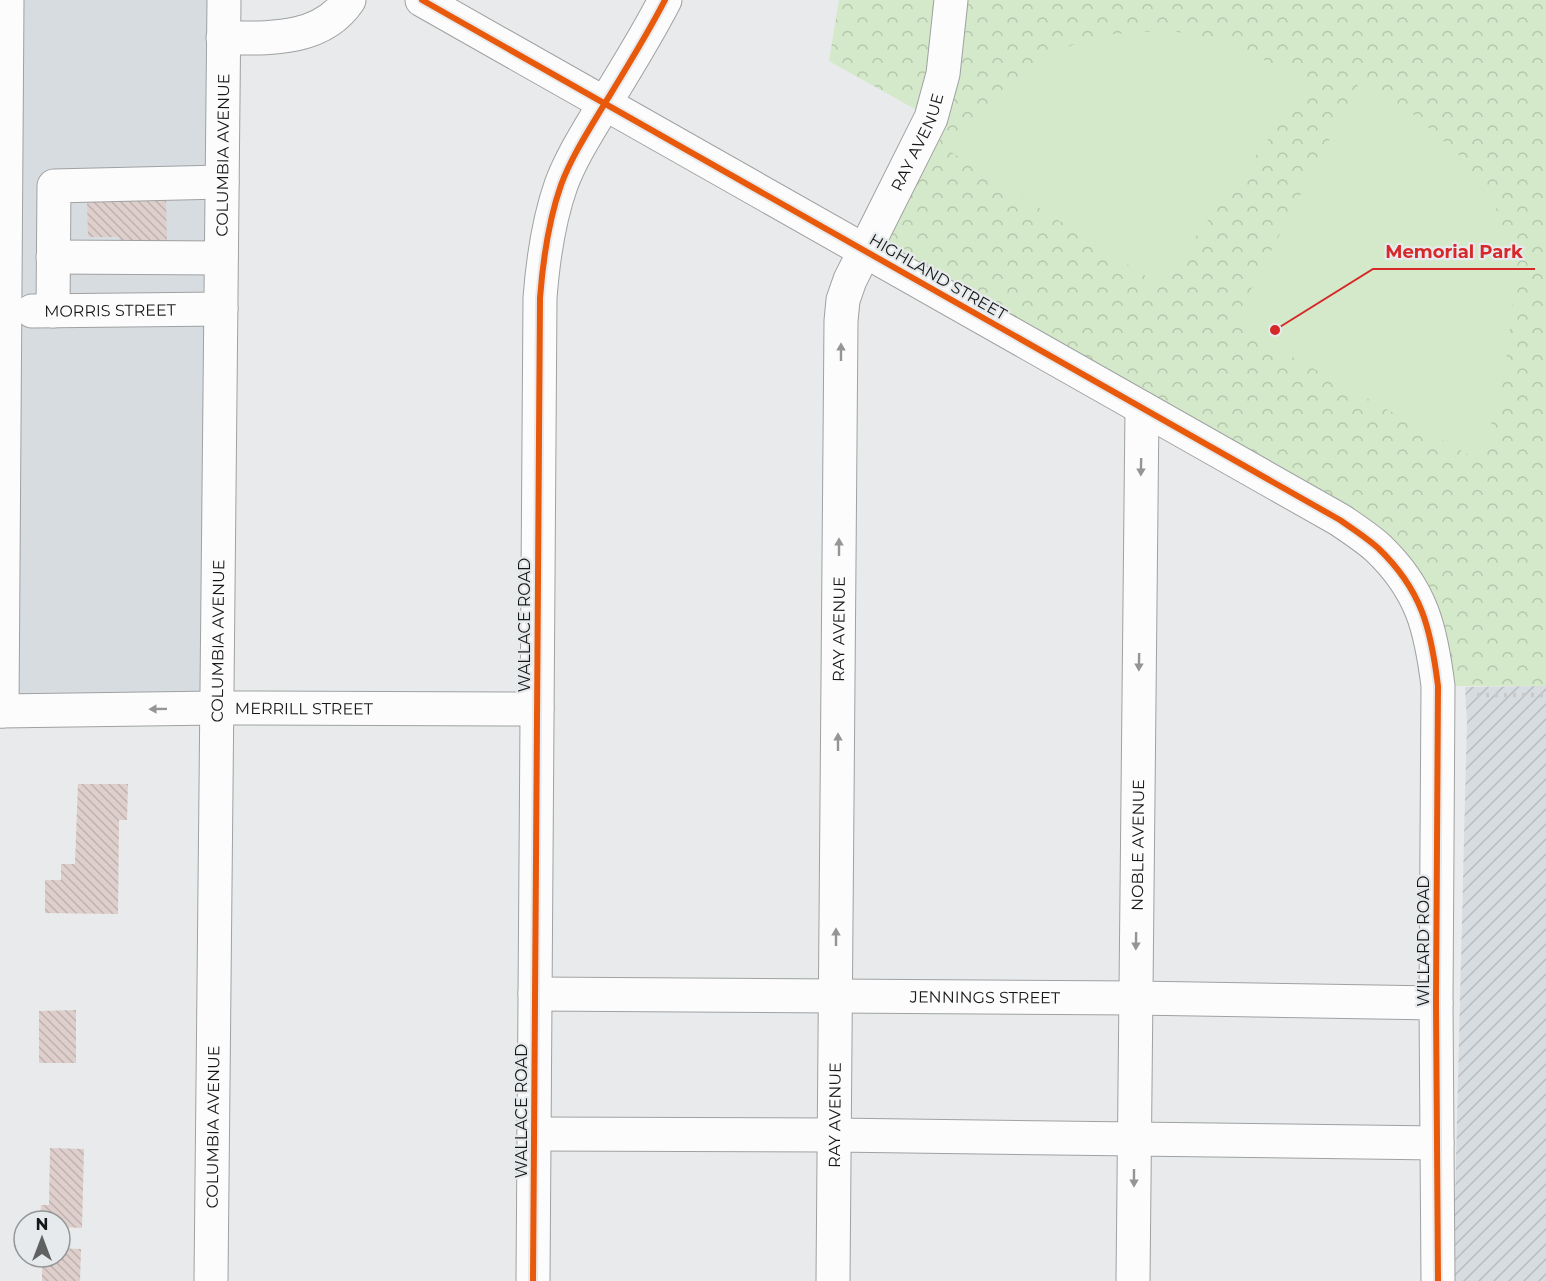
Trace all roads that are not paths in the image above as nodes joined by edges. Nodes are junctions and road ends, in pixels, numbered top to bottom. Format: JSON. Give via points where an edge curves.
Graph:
{"nodes":[{"id":1,"x":7,"y":0,"type":"edge"},
{"id":2,"x":224,"y":0,"type":"edge"},
{"id":3,"x":349,"y":0,"type":"edge"},
{"id":4,"x":422,"y":0,"type":"edge"},
{"id":5,"x":665,"y":0,"type":"edge"},
{"id":6,"x":951,"y":0,"type":"edge"},
{"id":7,"x":223,"y":38,"type":"junction"},
{"id":8,"x":606,"y":103,"type":"junction"},
{"id":9,"x":3,"y":111,"type":"edge"},
{"id":10,"x":222,"y":182,"type":"junction"},
{"id":11,"x":864,"y":251,"type":"junction"},
{"id":12,"x":53,"y":257,"type":"junction"},
{"id":13,"x":221,"y":258,"type":"junction"},
{"id":14,"x":221,"y":309,"type":"junction"},
{"id":15,"x":53,"y":311,"type":"junction"},
{"id":16,"x":3,"y":312,"type":"edge"},
{"id":17,"x":1142,"y":408,"type":"junction"},
{"id":18,"x":2,"y":513,"type":"edge"},
{"id":19,"x":1420,"y":603,"type":"joint"},
{"id":20,"x":217,"y":708,"type":"junction"},
{"id":21,"x":537,"y":709,"type":"junction"},
{"id":22,"x":1,"y":711,"type":"edge"},
{"id":23,"x":535,"y":994,"type":"junction"},
{"id":24,"x":836,"y":996,"type":"junction"},
{"id":25,"x":1135,"y":998,"type":"junction"},
{"id":26,"x":1436,"y":1003,"type":"junction"},
{"id":27,"x":534,"y":1134,"type":"junction"},
{"id":28,"x":834,"y":1135,"type":"junction"},
{"id":29,"x":1134,"y":1139,"type":"junction"},
{"id":30,"x":1437,"y":1143,"type":"junction"},
{"id":31,"x":211,"y":1281,"type":"edge"},
{"id":32,"x":533,"y":1281,"type":"edge"},
{"id":33,"x":833,"y":1281,"type":"edge"},
{"id":34,"x":1133,"y":1281,"type":"edge"},
{"id":35,"x":1437,"y":1281,"type":"edge"}],
"edges":[{"from":1,"to":9,"type":"street"},
{"from":2,"to":7,"type":"street","name":"COLUMBIA AVENUE"},
{"from":3,"to":7,"type":"street","via":[[335,16],[296,35]]},
{"from":4,"to":8,"type":"street","name":"HIGHLAND STREET"},
{"from":5,"to":8,"type":"street","name":"WALLACE ROAD"},
{"from":6,"to":11,"type":"street","name":"RAY AVENUE","via":[[944,74],[932,118]]},
{"from":7,"to":10,"type":"street","name":"COLUMBIA AVENUE"},
{"from":8,"to":11,"type":"street","name":"HIGHLAND STREET"},
{"from":8,"to":21,"type":"street","name":"WALLACE ROAD","via":[[562,184],[548,226],[542,264]]},
{"from":9,"to":16,"type":"street"},
{"from":10,"to":12,"type":"street","via":[[54,186]]},
{"from":10,"to":13,"type":"street","name":"COLUMBIA AVENUE"},
{"from":11,"to":17,"type":"street","name":"HIGHLAND STREET"},
{"from":24,"to":11,"type":"street","name":"RAY AVENUE","one_way":true,"via":[[841,321],[843,300]]},
{"from":12,"to":13,"type":"street"},
{"from":12,"to":15,"type":"street"},
{"from":13,"to":14,"type":"street","name":"COLUMBIA AVENUE"},
{"from":14,"to":15,"type":"street","name":"MORRIS STREET"},
{"from":14,"to":20,"type":"street","name":"COLUMBIA AVENUE"},
{"from":15,"to":16,"type":"street","name":"MORRIS STREET"},
{"from":16,"to":18,"type":"street"},
{"from":17,"to":19,"type":"street","name":"HIGHLAND STREET","via":[[1340,520],[1377,547],[1401,572]]},
{"from":17,"to":25,"type":"street","name":"NOBLE AVENUE","one_way":true},
{"from":18,"to":22,"type":"street"},
{"from":19,"to":26,"type":"street","name":"WILLARD ROAD","via":[[1432,642],[1438,686]]},
{"from":20,"to":21,"type":"street","name":"MERRILL STREET"},
{"from":20,"to":22,"type":"street","name":"MERRILL STREET","one_way":true},
{"from":20,"to":31,"type":"street","name":"COLUMBIA AVENUE"},
{"from":21,"to":23,"type":"street","name":"WALLACE ROAD"},
{"from":23,"to":24,"type":"street","name":"JENNINGS STREET"},
{"from":23,"to":27,"type":"street","name":"WALLACE ROAD"},
{"from":24,"to":25,"type":"street","name":"JENNINGS STREET"},
{"from":24,"to":28,"type":"street","name":"RAY AVENUE"},
{"from":25,"to":26,"type":"street","name":"JENNINGS STREET"},
{"from":25,"to":29,"type":"street","name":"NOBLE AVENUE"},
{"from":26,"to":30,"type":"street","name":"WILLARD ROAD"},
{"from":27,"to":28,"type":"street"},
{"from":27,"to":32,"type":"street","name":"WALLACE ROAD"},
{"from":28,"to":29,"type":"street"},
{"from":28,"to":33,"type":"street","name":"RAY AVENUE"},
{"from":29,"to":30,"type":"street"},
{"from":29,"to":34,"type":"street","name":"NOBLE AVENUE","one_way":true},
{"from":30,"to":35,"type":"street","name":"WILLARD ROAD"}]}
